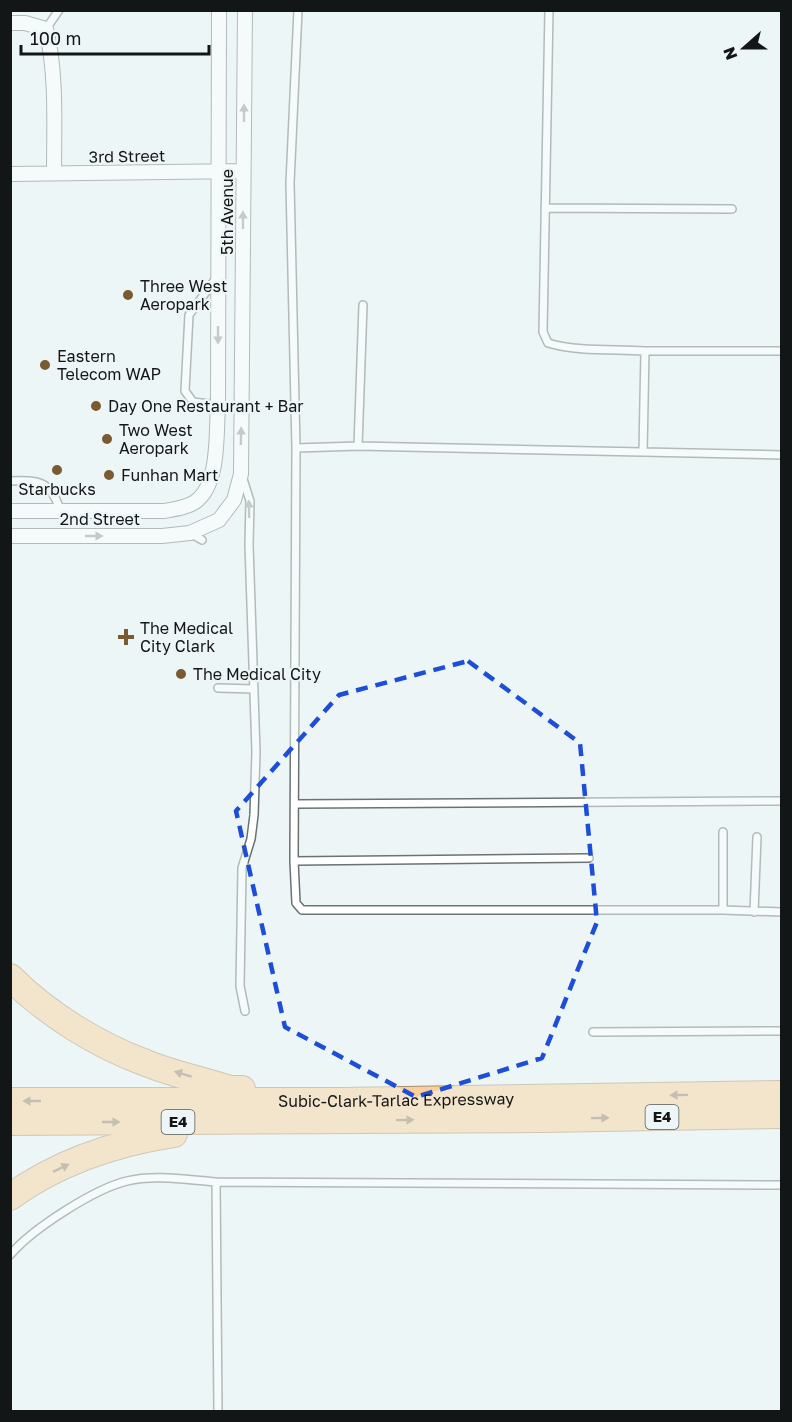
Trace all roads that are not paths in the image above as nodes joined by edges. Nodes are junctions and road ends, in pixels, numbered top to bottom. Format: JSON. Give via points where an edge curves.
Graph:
{"nodes":[{"id":1,"x":59,"y":10,"type":"edge"},
{"id":2,"x":219,"y":10,"type":"edge"},
{"id":3,"x":245,"y":10,"type":"edge"},
{"id":4,"x":298,"y":10,"type":"edge"},
{"id":5,"x":549,"y":10,"type":"edge"},
{"id":6,"x":10,"y":23,"type":"edge"},
{"id":7,"x":46,"y":29,"type":"junction"},
{"id":8,"x":218,"y":171,"type":"junction"},
{"id":9,"x":243,"y":171,"type":"junction"},
{"id":10,"x":54,"y":173,"type":"junction"},
{"id":11,"x":10,"y":174,"type":"edge"},
{"id":12,"x":544,"y":208,"type":"junction"},
{"id":13,"x":732,"y":209,"type":"dead end"},
{"id":14,"x":218,"y":276,"type":"junction"},
{"id":15,"x":363,"y":305,"type":"dead end"},
{"id":16,"x":645,"y":351,"type":"junction"},
{"id":17,"x":782,"y":351,"type":"edge"},
{"id":18,"x":218,"y":405,"type":"junction"},
{"id":19,"x":358,"y":446,"type":"junction"},
{"id":20,"x":296,"y":448,"type":"junction"},
{"id":21,"x":643,"y":452,"type":"junction"},
{"id":22,"x":782,"y":455,"type":"edge"},
{"id":23,"x":241,"y":474,"type":"junction"},
{"id":24,"x":10,"y":481,"type":"edge"},
{"id":25,"x":207,"y":487,"type":"joint"},
{"id":26,"x":10,"y":511,"type":"edge"},
{"id":27,"x":61,"y":511,"type":"junction"},
{"id":28,"x":10,"y":536,"type":"edge"},
{"id":29,"x":61,"y":536,"type":"junction"},
{"id":30,"x":196,"y":536,"type":"joint"},
{"id":31,"x":218,"y":688,"type":"dead end"},
{"id":32,"x":254,"y":689,"type":"junction"},
{"id":33,"x":782,"y":801,"type":"edge"},
{"id":34,"x":295,"y":804,"type":"junction"},
{"id":35,"x":723,"y":832,"type":"dead end"},
{"id":36,"x":757,"y":837,"type":"dead end"},
{"id":37,"x":589,"y":858,"type":"dead end"},
{"id":38,"x":294,"y":861,"type":"junction"},
{"id":39,"x":723,"y":910,"type":"junction"},
{"id":40,"x":754,"y":912,"type":"junction"},
{"id":41,"x":782,"y":912,"type":"edge"},
{"id":42,"x":10,"y":977,"type":"edge"},
{"id":43,"x":245,"y":1011,"type":"dead end"},
{"id":44,"x":782,"y":1031,"type":"edge"},
{"id":45,"x":594,"y":1032,"type":"dead end"},
{"id":46,"x":782,"y":1094,"type":"edge"},
{"id":47,"x":10,"y":1101,"type":"edge"},
{"id":48,"x":345,"y":1111,"type":"junction"},
{"id":49,"x":782,"y":1114,"type":"edge"},
{"id":50,"x":10,"y":1122,"type":"edge"},
{"id":51,"x":216,"y":1182,"type":"junction"},
{"id":52,"x":782,"y":1185,"type":"edge"},
{"id":53,"x":10,"y":1197,"type":"edge"},
{"id":54,"x":10,"y":1255,"type":"edge"},
{"id":55,"x":218,"y":1412,"type":"edge"}],
"edges":[{"from":1,"to":7,"type":"lane"},
{"from":2,"to":8,"type":"street","name":"5th Avenue"},
{"from":9,"to":3,"type":"street","name":"5th Avenue","one_way":true},
{"from":4,"to":20,"type":"lane","via":[[290,183]]},
{"from":5,"to":12,"type":"lane"},
{"from":6,"to":7,"type":"street"},
{"from":7,"to":10,"type":"street","via":[[52,81]]},
{"from":8,"to":9,"type":"street","name":"3rd Street"},
{"from":8,"to":10,"type":"street","name":"3rd Street"},
{"from":8,"to":14,"type":"street","name":"5th Avenue"},
{"from":23,"to":9,"type":"street","name":"5th Avenue","one_way":true},
{"from":10,"to":11,"type":"street","name":"3rd Street"},
{"from":12,"to":13,"type":"lane"},
{"from":12,"to":16,"type":"lane","via":[[543,332],[548,343]]},
{"from":14,"to":18,"type":"street","name":"5th Avenue","one_way":true},
{"from":14,"to":18,"type":"lane","via":[[189,315],[185,391],[193,402]]},
{"from":15,"to":19,"type":"lane"},
{"from":16,"to":17,"type":"lane"},
{"from":16,"to":21,"type":"lane"},
{"from":18,"to":25,"type":"street","name":"5th Avenue","via":[[214,469]]},
{"from":19,"to":20,"type":"lane"},
{"from":19,"to":21,"type":"lane"},
{"from":20,"to":34,"type":"lane"},
{"from":21,"to":22,"type":"lane"},
{"from":23,"to":30,"type":"street","name":"5th Avenue","via":[[234,500],[219,520]]},
{"from":32,"to":23,"type":"lane","one_way":true,"via":[[250,501]]},
{"from":24,"to":27,"type":"lane","via":[[35,480],[44,484],[56,495]]},
{"from":25,"to":27,"type":"street","name":"2nd Street","via":[[196,501],[164,511]]},
{"from":26,"to":27,"type":"street","name":"2nd Street"},
{"from":27,"to":29,"type":"street"},
{"from":28,"to":29,"type":"street","name":"2nd Street"},
{"from":29,"to":30,"type":"street","name":"2nd Street","one_way":true},
{"from":31,"to":32,"type":"lane"},
{"from":32,"to":43,"type":"lane","via":[[254,815],[242,868],[240,986]]},
{"from":33,"to":34,"type":"lane"},
{"from":34,"to":38,"type":"lane"},
{"from":35,"to":39,"type":"lane"},
{"from":36,"to":40,"type":"lane"},
{"from":37,"to":38,"type":"lane"},
{"from":38,"to":39,"type":"lane","via":[[296,903],[302,910]]},
{"from":39,"to":40,"type":"lane"},
{"from":40,"to":41,"type":"lane"},
{"from":48,"to":42,"type":"highway","one_way":true,"via":[[291,1089],[230,1089],[146,1063],[90,1036]]},
{"from":44,"to":45,"type":"lane"},
{"from":46,"to":48,"type":"highway","name":"Subic-Clark-Tarlac Expressway","number":"E4","one_way":true},
{"from":48,"to":47,"type":"highway","name":"Subic-Clark-Tarlac Expressway","number":"E4","one_way":true},
{"from":48,"to":49,"type":"highway","name":"Subic-Clark-Tarlac Expressway","number":"E4","one_way":true},
{"from":50,"to":48,"type":"highway","name":"Subic-Clark-Tarlac Expressway","number":"E4","one_way":true},
{"from":53,"to":48,"type":"highway","one_way":true,"via":[[97,1152],[135,1141],[190,1132],[262,1130]]},
{"from":51,"to":52,"type":"lane"},
{"from":51,"to":54,"type":"lane","via":[[128,1180],[102,1190],[53,1219],[23,1240]]},
{"from":51,"to":55,"type":"lane"}]}
